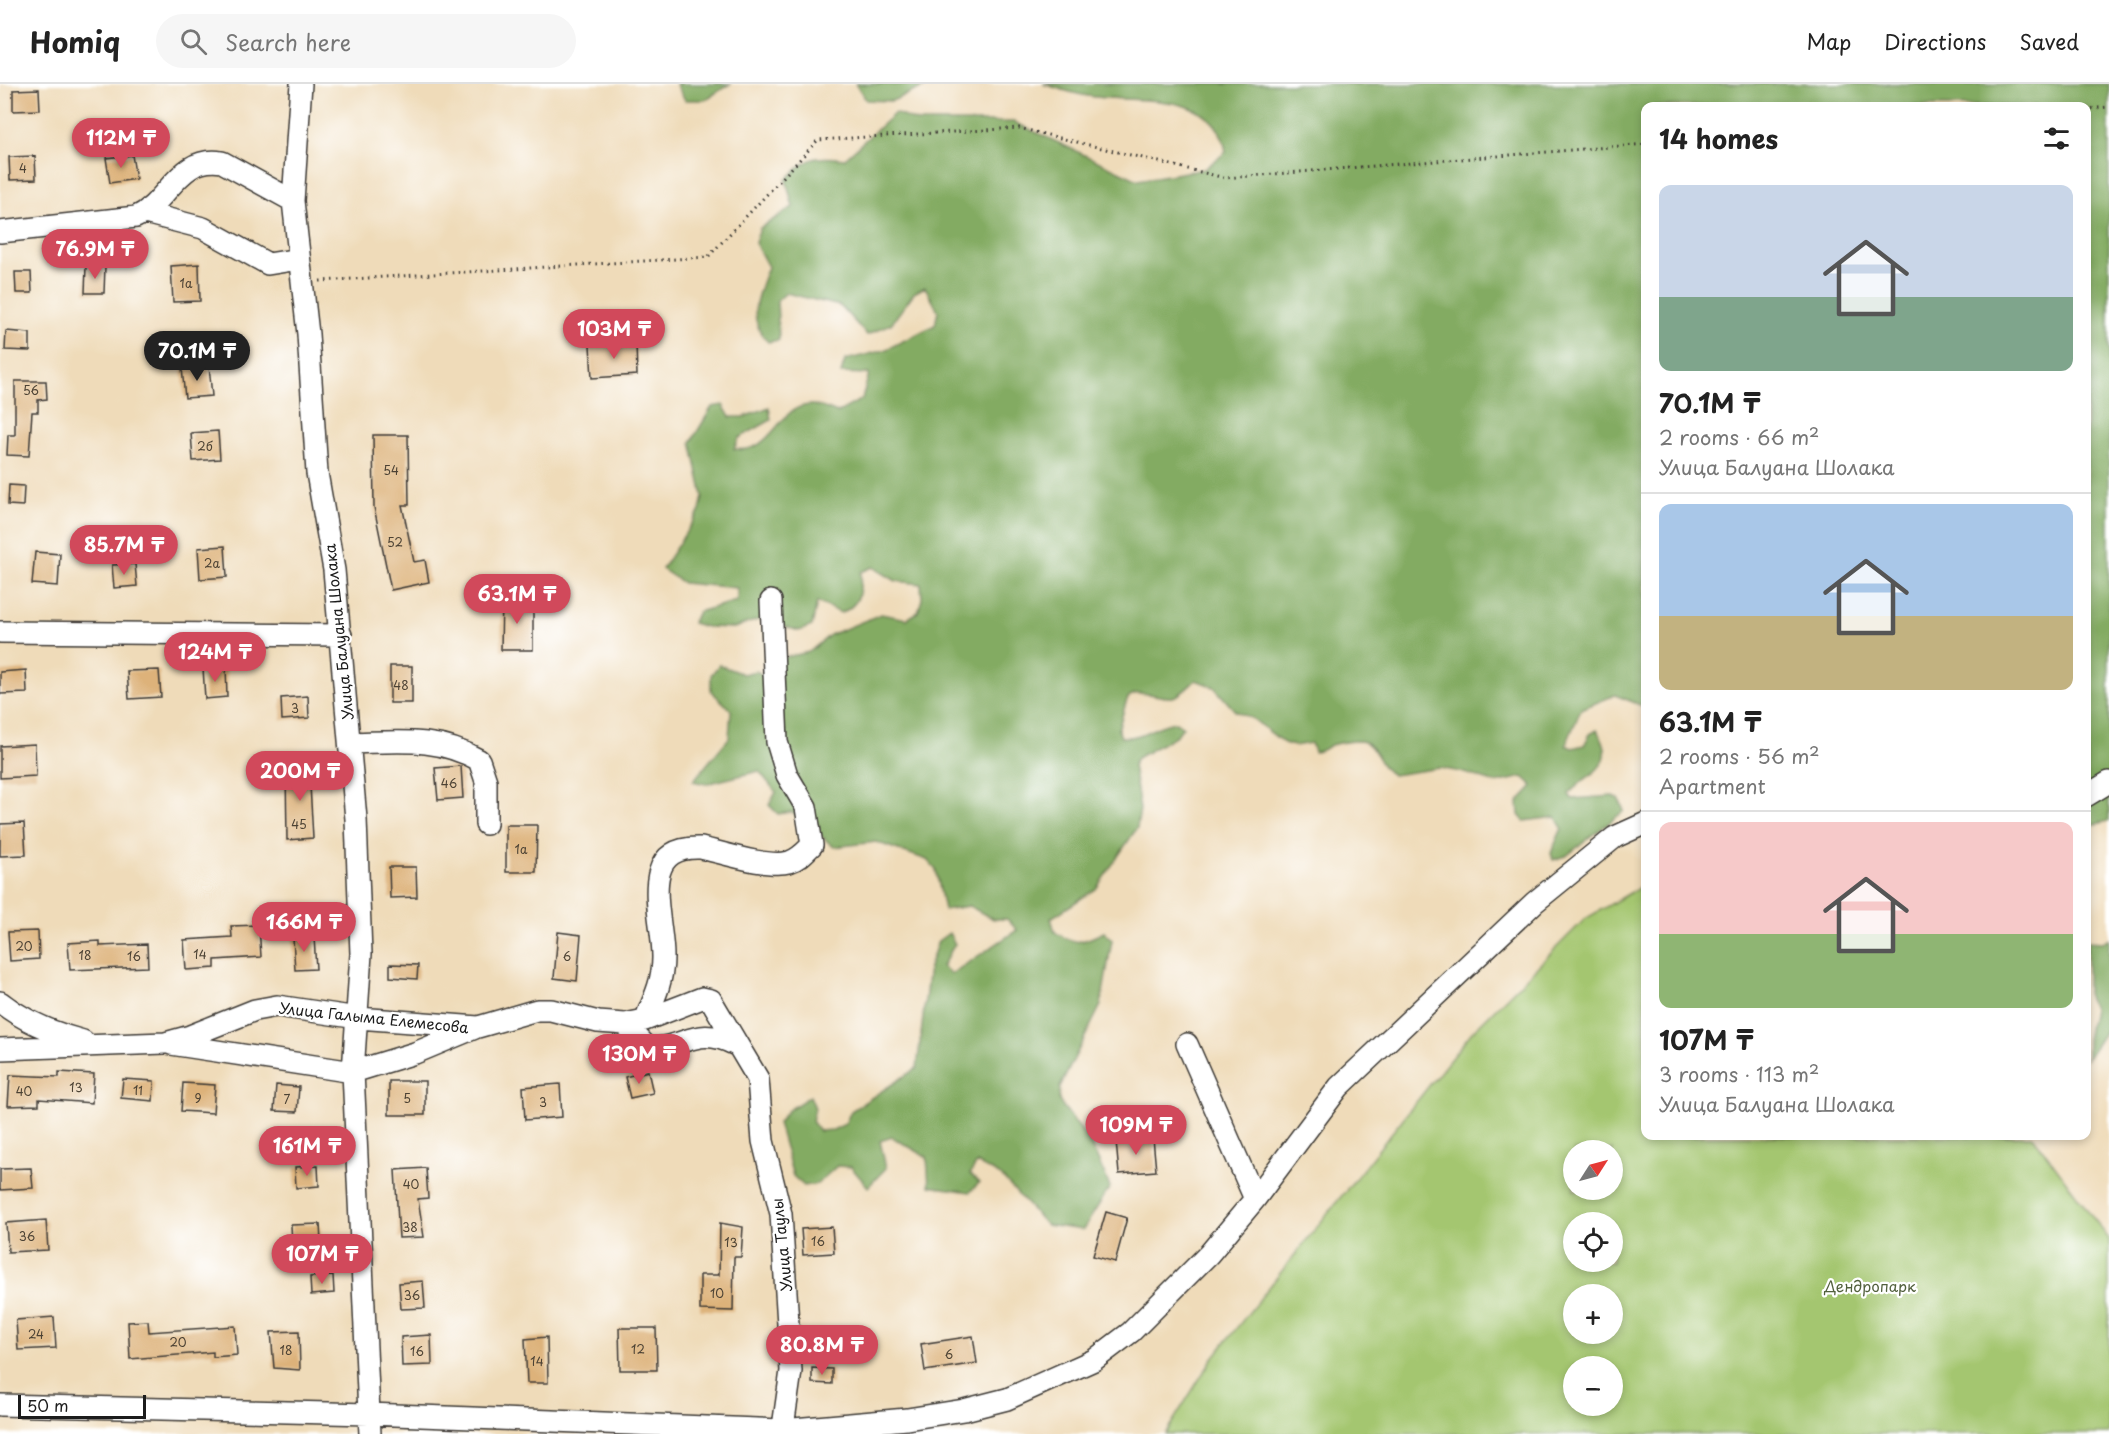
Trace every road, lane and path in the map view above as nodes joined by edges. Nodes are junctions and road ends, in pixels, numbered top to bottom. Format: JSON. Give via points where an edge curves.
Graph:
{"nodes":[{"id":1,"x":301,"y":84,"type":"edge"},
{"id":2,"x":2109,"y":107,"type":"edge"},
{"id":3,"x":2091,"y":109,"type":"edge"},
{"id":4,"x":1641,"y":144,"type":"edge"},
{"id":5,"x":293,"y":201,"type":"junction"},
{"id":6,"x":145,"y":213,"type":"junction"},
{"id":7,"x":0,"y":232,"type":"edge"},
{"id":8,"x":300,"y":259,"type":"junction"},
{"id":9,"x":302,"y":282,"type":"junction"},
{"id":10,"x":771,"y":602,"type":"dead end"},
{"id":11,"x":0,"y":632,"type":"edge"},
{"id":12,"x":341,"y":635,"type":"junction"},
{"id":13,"x":350,"y":743,"type":"junction"},
{"id":14,"x":2109,"y":782,"type":"edge"},
{"id":15,"x":2091,"y":793,"type":"edge"},
{"id":16,"x":486,"y":825,"type":"dead end"},
{"id":17,"x":1641,"y":825,"type":"edge"},
{"id":18,"x":0,"y":1002,"type":"edge"},
{"id":19,"x":358,"y":1018,"type":"junction"},
{"id":20,"x":645,"y":1020,"type":"junction"},
{"id":21,"x":625,"y":1024,"type":"junction"},
{"id":22,"x":478,"y":1027,"type":"junction"},
{"id":23,"x":732,"y":1038,"type":"junction"},
{"id":24,"x":165,"y":1043,"type":"junction"},
{"id":25,"x":1187,"y":1044,"type":"dead end"},
{"id":26,"x":104,"y":1046,"type":"junction"},
{"id":27,"x":0,"y":1049,"type":"edge"},
{"id":28,"x":353,"y":1072,"type":"junction"},
{"id":29,"x":1255,"y":1199,"type":"junction"},
{"id":30,"x":0,"y":1405,"type":"edge"},
{"id":31,"x":369,"y":1424,"type":"edge"},
{"id":32,"x":782,"y":1432,"type":"edge"}],
"edges":[{"from":1,"to":5,"type":"street","name":"Улица Балуана Шолака"},
{"from":2,"to":3,"type":"path"},
{"from":4,"to":9,"type":"path","via":[[1225,178],[1019,128],[818,140],[708,257]]},
{"from":5,"to":6,"type":"street","via":[[222,162],[209,160],[181,174]]},
{"from":5,"to":8,"type":"street","name":"Улица Балуана Шолака"},
{"from":6,"to":7,"type":"street"},
{"from":6,"to":8,"type":"street","via":[[203,228],[268,264]]},
{"from":8,"to":9,"type":"street","name":"Улица Балуана Шолака"},
{"from":9,"to":12,"type":"street","name":"Улица Балуана Шолака","via":[[317,472]]},
{"from":10,"to":20,"type":"street","via":[[777,742],[788,775],[806,807],[812,845],[800,858],[788,862],[700,848],[669,856],[657,873],[662,981]]},
{"from":11,"to":12,"type":"street"},
{"from":12,"to":13,"type":"street","name":"Улица Балуана Шолака"},
{"from":13,"to":16,"type":"street","via":[[439,744],[458,748],[479,760],[486,781]]},
{"from":13,"to":19,"type":"street","name":"Улица Балуана Шолака","via":[[357,819],[361,954]]},
{"from":14,"to":15,"type":"street"},
{"from":17,"to":29,"type":"street","via":[[1616,837],[1552,887],[1370,1057],[1339,1088]]},
{"from":18,"to":26,"type":"street","via":[[30,1022]]},
{"from":19,"to":22,"type":"street","name":"Улица Галыма Елемесова"},
{"from":19,"to":24,"type":"street","name":"Улица Галыма Елемесова","via":[[277,1006],[255,1010]]},
{"from":19,"to":28,"type":"street","name":"Улица Балуана Шолака"},
{"from":20,"to":21,"type":"street","name":"Улица Галыма Елемесова"},
{"from":20,"to":23,"type":"street","name":"Улица Галыма Елемесова","via":[[702,998],[711,1000]]},
{"from":21,"to":22,"type":"street","name":"Улица Галыма Елемесова","via":[[537,1010]]},
{"from":21,"to":23,"type":"street","via":[[648,1048],[661,1048],[694,1036]]},
{"from":22,"to":28,"type":"street","via":[[415,1053]]},
{"from":23,"to":32,"type":"street","name":"Улица Таулы","via":[[758,1079],[763,1140],[781,1214],[791,1371]]},
{"from":24,"to":26,"type":"street","name":"Улица Галыма Елемесова"},
{"from":24,"to":28,"type":"street"},
{"from":25,"to":29,"type":"street"},
{"from":26,"to":27,"type":"street","name":"Улица Галыма Елемесова"},
{"from":28,"to":31,"type":"street","name":"Улица Балуана Шолака"},
{"from":29,"to":32,"type":"street","via":[[1209,1254],[1131,1332],[1094,1360],[1007,1399],[964,1410]]},
{"from":30,"to":31,"type":"street"},
{"from":31,"to":32,"type":"street"}]}
